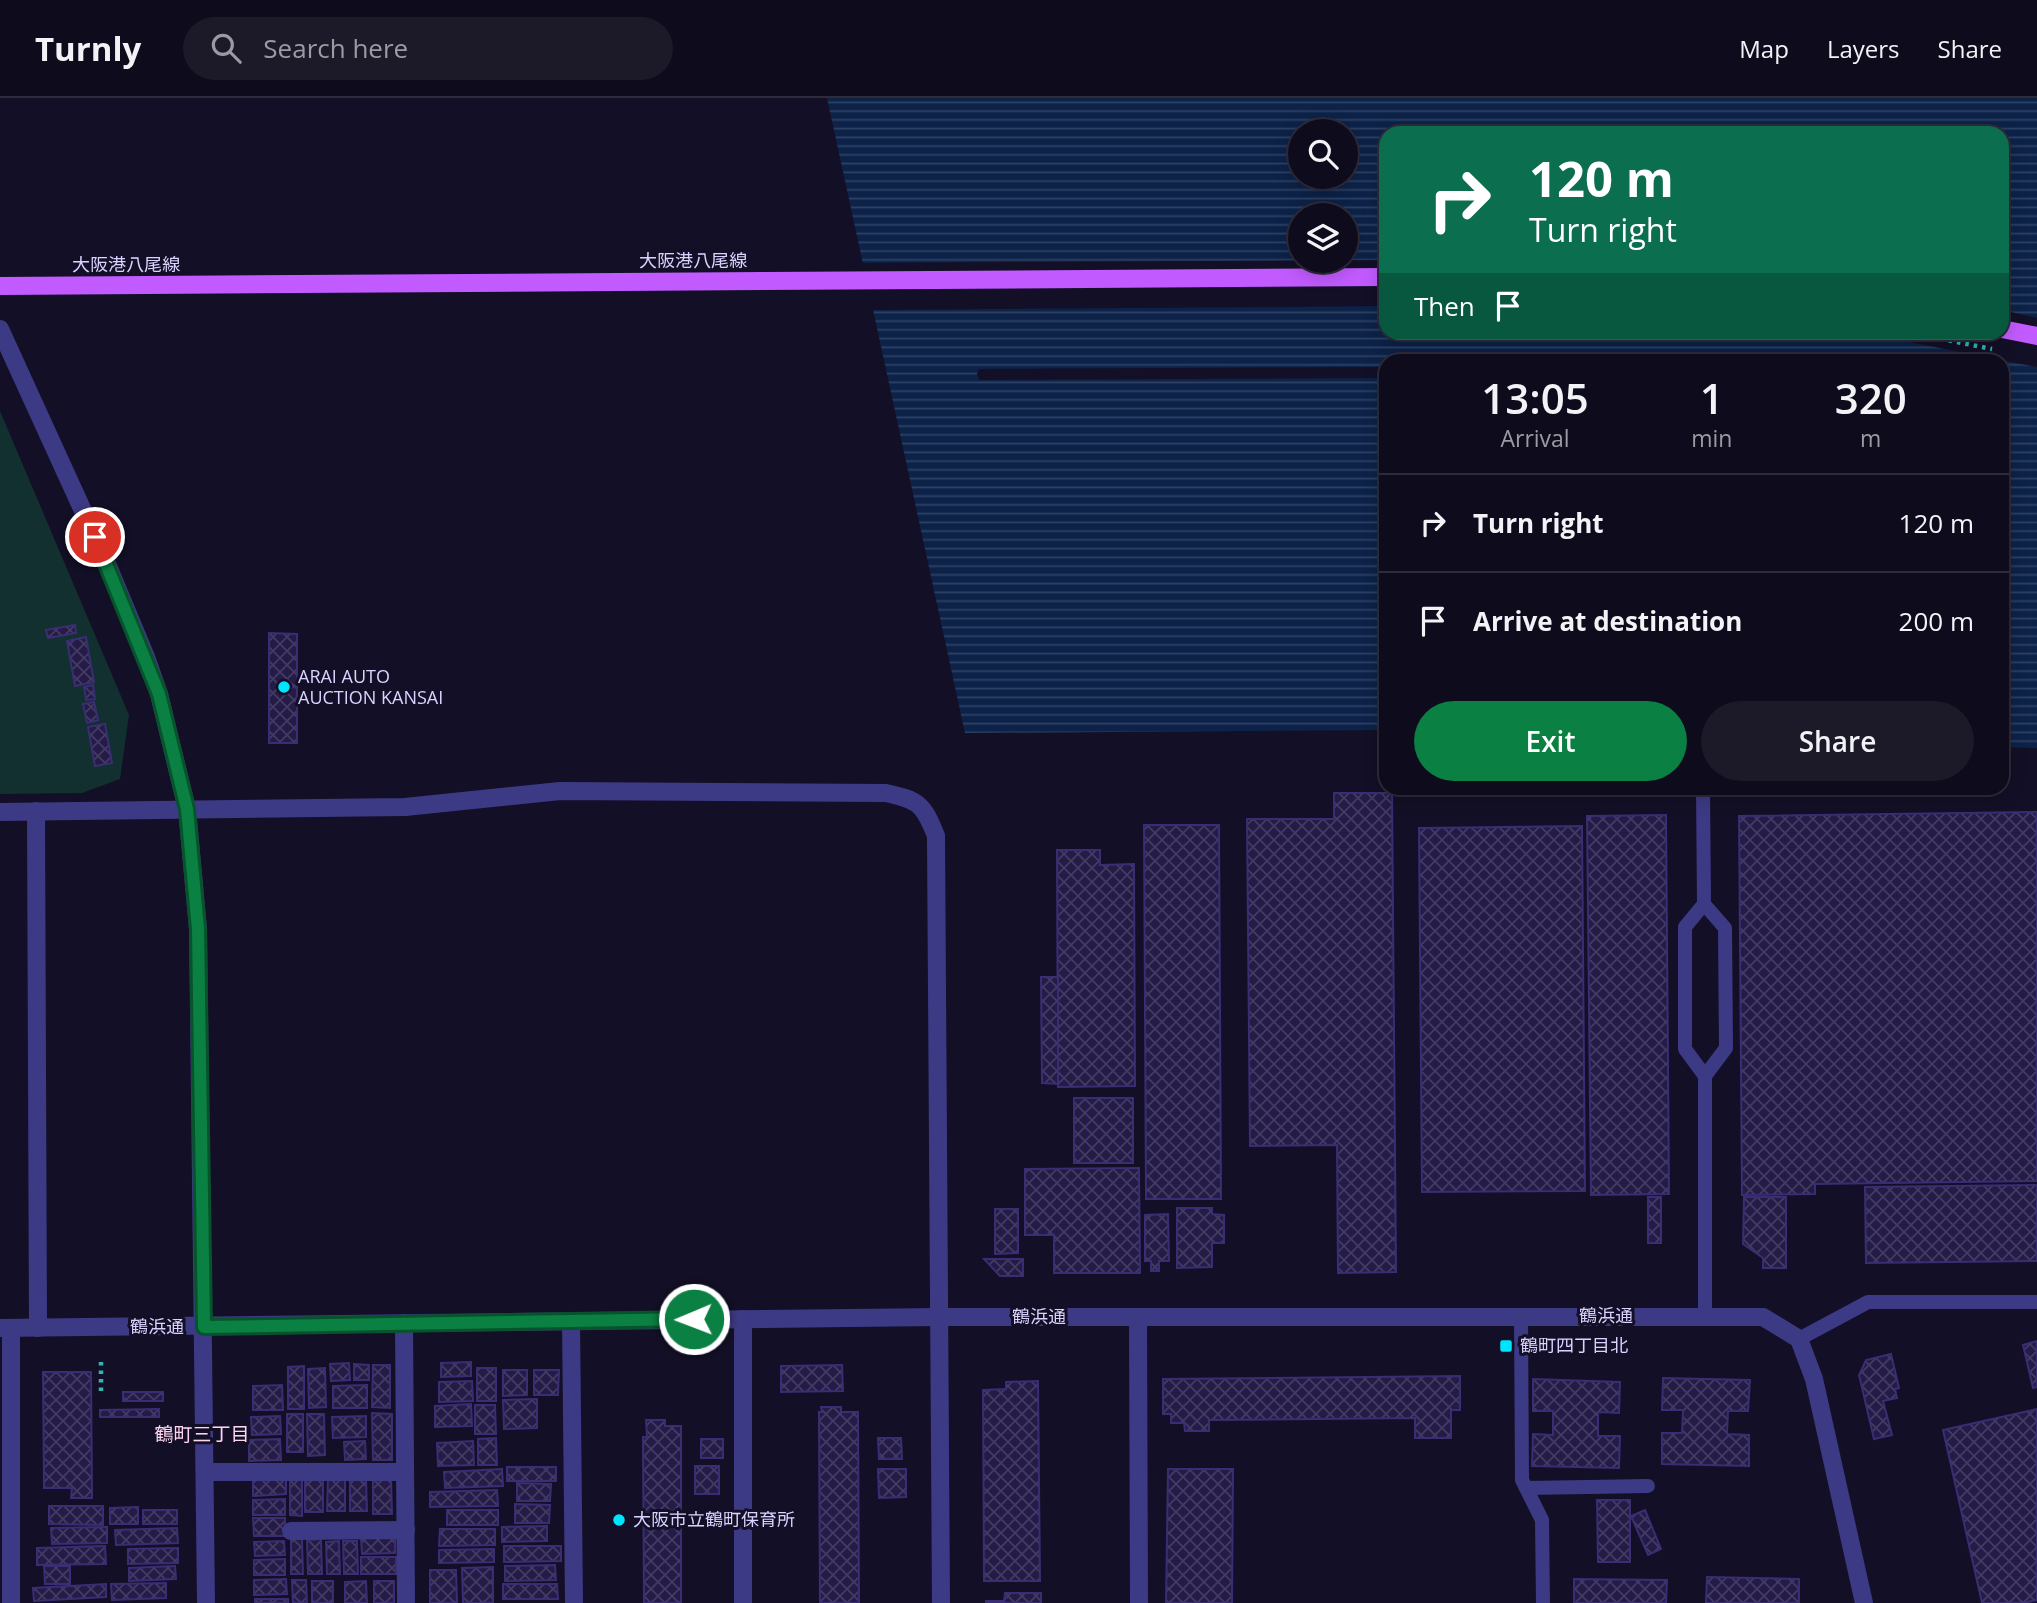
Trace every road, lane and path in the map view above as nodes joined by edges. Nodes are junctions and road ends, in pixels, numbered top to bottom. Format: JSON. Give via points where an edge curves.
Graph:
{"nodes":[{"id":1,"x":1379,"y":277,"type":"edge"},
{"id":2,"x":0,"y":286,"type":"edge"},
{"id":3,"x":0,"y":329,"type":"edge"},
{"id":4,"x":2009,"y":330,"type":"edge"},
{"id":5,"x":2037,"y":336,"type":"edge"},
{"id":6,"x":1945,"y":340,"type":"edge"},
{"id":7,"x":1997,"y":351,"type":"dead end"},
{"id":8,"x":1703,"y":795,"type":"edge"},
{"id":9,"x":187,"y":809,"type":"junction"},
{"id":10,"x":36,"y":811,"type":"junction"},
{"id":11,"x":0,"y":812,"type":"edge"},
{"id":12,"x":1704,"y":905,"type":"junction"},
{"id":13,"x":1705,"y":1076,"type":"junction"},
{"id":14,"x":2037,"y":1302,"type":"edge"},
{"id":15,"x":938,"y":1317,"type":"junction"},
{"id":16,"x":1521,"y":1317,"type":"junction"},
{"id":17,"x":1706,"y":1317,"type":"junction"},
{"id":18,"x":1138,"y":1318,"type":"junction"},
{"id":19,"x":743,"y":1319,"type":"junction"},
{"id":20,"x":571,"y":1321,"type":"junction"},
{"id":21,"x":404,"y":1324,"type":"junction"},
{"id":22,"x":204,"y":1327,"type":"junction"},
{"id":23,"x":5,"y":1328,"type":"edge"},
{"id":24,"x":38,"y":1328,"type":"junction"},
{"id":25,"x":1799,"y":1339,"type":"junction"},
{"id":26,"x":101,"y":1359,"type":"dead end"},
{"id":27,"x":101,"y":1391,"type":"dead end"},
{"id":28,"x":205,"y":1472,"type":"junction"},
{"id":29,"x":405,"y":1472,"type":"junction"},
{"id":30,"x":1648,"y":1486,"type":"dead end"},
{"id":31,"x":1526,"y":1488,"type":"junction"},
{"id":32,"x":406,"y":1530,"type":"junction"},
{"id":33,"x":291,"y":1531,"type":"dead end"},
{"id":34,"x":11,"y":1603,"type":"edge"},
{"id":35,"x":206,"y":1603,"type":"edge"},
{"id":36,"x":406,"y":1603,"type":"edge"},
{"id":37,"x":574,"y":1603,"type":"edge"},
{"id":38,"x":743,"y":1603,"type":"edge"},
{"id":39,"x":941,"y":1603,"type":"edge"},
{"id":40,"x":1139,"y":1603,"type":"edge"},
{"id":41,"x":1543,"y":1603,"type":"edge"},
{"id":42,"x":1864,"y":1603,"type":"edge"}],
"edges":[{"from":1,"to":2,"type":"main road","name":"大阪港八尾線"},
{"from":3,"to":9,"type":"street","via":[[146,657]]},
{"from":4,"to":5,"type":"main road"},
{"from":6,"to":7,"type":"path"},
{"from":8,"to":12,"type":"lane"},
{"from":9,"to":10,"type":"street"},
{"from":9,"to":15,"type":"street","via":[[405,807],[560,791],[886,793],[909,798],[927,812],[936,836]]},
{"from":9,"to":22,"type":"street","via":[[198,929]]},
{"from":10,"to":11,"type":"street"},
{"from":10,"to":24,"type":"street"},
{"from":12,"to":13,"type":"lane","via":[[1685,927],[1685,1049]]},
{"from":12,"to":13,"type":"lane","via":[[1725,928],[1726,1021],[1726,1048]]},
{"from":13,"to":17,"type":"lane"},
{"from":14,"to":25,"type":"lane","via":[[1868,1303]]},
{"from":15,"to":18,"type":"street","name":"鶴浜通"},
{"from":15,"to":19,"type":"street","name":"鶴浜通"},
{"from":15,"to":39,"type":"street"},
{"from":16,"to":17,"type":"street","name":"鶴浜通"},
{"from":16,"to":18,"type":"street","name":"鶴浜通"},
{"from":16,"to":31,"type":"lane","via":[[1522,1480]]},
{"from":17,"to":25,"type":"street","name":"鶴浜通","via":[[1763,1317]]},
{"from":18,"to":40,"type":"street"},
{"from":19,"to":20,"type":"street","name":"鶴浜通"},
{"from":19,"to":38,"type":"street"},
{"from":20,"to":21,"type":"street","name":"鶴浜通"},
{"from":20,"to":37,"type":"street"},
{"from":21,"to":22,"type":"street","name":"鶴浜通"},
{"from":21,"to":29,"type":"street"},
{"from":22,"to":24,"type":"street","name":"鶴浜通"},
{"from":22,"to":28,"type":"street"},
{"from":23,"to":24,"type":"street","name":"鶴浜通"},
{"from":23,"to":34,"type":"street"},
{"from":25,"to":42,"type":"street","via":[[1814,1379]]},
{"from":26,"to":27,"type":"path"},
{"from":28,"to":29,"type":"street"},
{"from":28,"to":35,"type":"street"},
{"from":29,"to":32,"type":"street"},
{"from":30,"to":31,"type":"lane"},
{"from":31,"to":41,"type":"lane","via":[[1542,1520]]},
{"from":32,"to":33,"type":"street"},
{"from":32,"to":36,"type":"street"}]}
